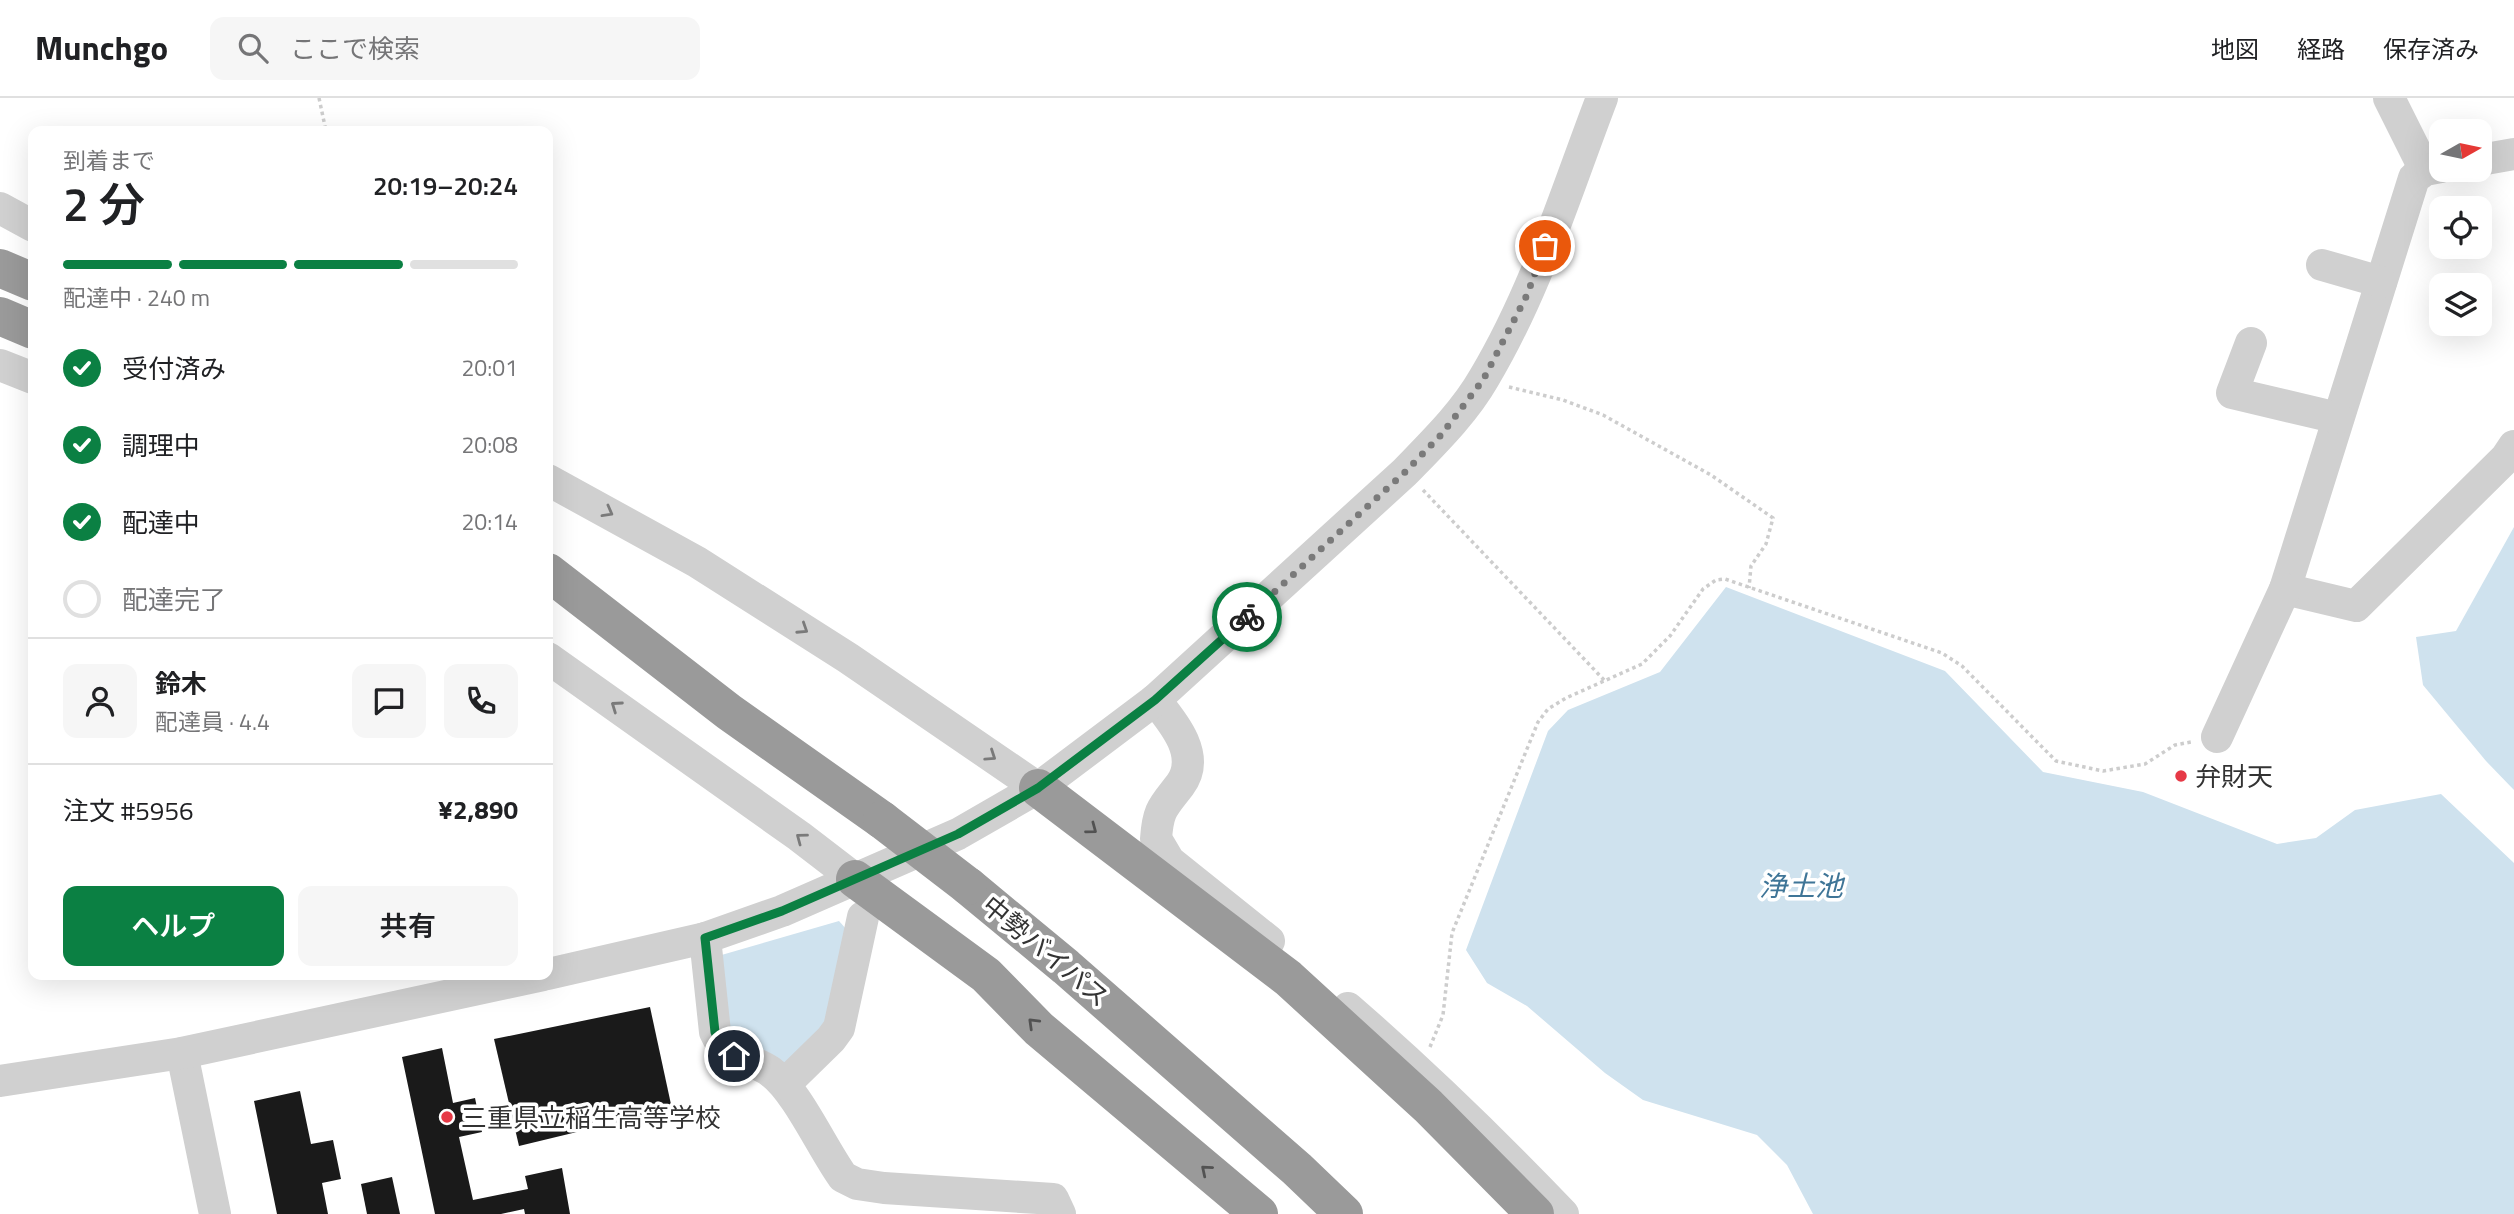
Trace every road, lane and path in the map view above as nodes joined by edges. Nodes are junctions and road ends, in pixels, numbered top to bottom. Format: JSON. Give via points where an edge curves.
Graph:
{"nodes":[{"id":1,"x":319,"y":98,"type":"edge"},
{"id":2,"x":1602,"y":98,"type":"edge"},
{"id":3,"x":2389,"y":98,"type":"edge"},
{"id":4,"x":325,"y":126,"type":"edge"},
{"id":5,"x":2514,"y":154,"type":"edge"},
{"id":6,"x":2492,"y":158,"type":"edge"},
{"id":7,"x":2429,"y":162,"type":"edge"},
{"id":8,"x":2429,"y":170,"type":"edge"},
{"id":9,"x":0,"y":208,"type":"edge"},
{"id":10,"x":28,"y":223,"type":"edge"},
{"id":11,"x":2322,"y":265,"type":"dead end"},
{"id":12,"x":0,"y":268,"type":"edge"},
{"id":13,"x":28,"y":280,"type":"edge"},
{"id":14,"x":2381,"y":282,"type":"junction"},
{"id":15,"x":0,"y":316,"type":"edge"},
{"id":16,"x":28,"y":328,"type":"edge"},
{"id":17,"x":2252,"y":343,"type":"dead end"},
{"id":18,"x":0,"y":365,"type":"edge"},
{"id":19,"x":28,"y":376,"type":"edge"},
{"id":20,"x":1483,"y":380,"type":"junction"},
{"id":21,"x":2338,"y":418,"type":"junction"},
{"id":22,"x":2514,"y":446,"type":"edge"},
{"id":23,"x":1405,"y":472,"type":"junction"},
{"id":24,"x":553,"y":483,"type":"edge"},
{"id":25,"x":553,"y":576,"type":"edge"},
{"id":26,"x":1749,"y":587,"type":"junction"},
{"id":27,"x":2285,"y":589,"type":"junction"},
{"id":28,"x":553,"y":605,"type":"edge"},
{"id":29,"x":553,"y":662,"type":"edge"},
{"id":30,"x":1605,"y":681,"type":"junction"},
{"id":31,"x":1155,"y":700,"type":"junction"},
{"id":32,"x":729,"y":712,"type":"junction"},
{"id":33,"x":2217,"y":737,"type":"joint"},
{"id":34,"x":1038,"y":788,"type":"junction"},
{"id":35,"x":855,"y":879,"type":"junction"},
{"id":36,"x":863,"y":917,"type":"dead end"},
{"id":37,"x":705,"y":938,"type":"junction"},
{"id":38,"x":553,"y":972,"type":"edge"},
{"id":39,"x":518,"y":980,"type":"edge"},
{"id":40,"x":182,"y":1053,"type":"junction"},
{"id":41,"x":1418,"y":1069,"type":"junction"},
{"id":42,"x":0,"y":1081,"type":"edge"},
{"id":43,"x":785,"y":1084,"type":"junction"},
{"id":44,"x":215,"y":1214,"type":"edge"},
{"id":45,"x":1060,"y":1214,"type":"edge"},
{"id":46,"x":1259,"y":1214,"type":"edge"},
{"id":47,"x":1345,"y":1214,"type":"edge"},
{"id":48,"x":1535,"y":1214,"type":"edge"},
{"id":49,"x":1563,"y":1214,"type":"edge"}],
"edges":[{"from":1,"to":4,"type":"path"},
{"from":2,"to":20,"type":"street","via":[[1527,295]]},
{"from":3,"to":7,"type":"street"},
{"from":5,"to":6,"type":"street"},
{"from":8,"to":14,"type":"street","via":[[2414,178]]},
{"from":9,"to":10,"type":"street"},
{"from":11,"to":14,"type":"street"},
{"from":12,"to":13,"type":"highway"},
{"from":14,"to":21,"type":"street"},
{"from":15,"to":16,"type":"highway"},
{"from":17,"to":21,"type":"street","via":[[2225,389]]},
{"from":18,"to":19,"type":"street"},
{"from":20,"to":23,"type":"street","via":[[1441,435]]},
{"from":20,"to":26,"type":"path","via":[[1603,415],[1711,475],[1773,517],[1766,544],[1751,566]]},
{"from":21,"to":27,"type":"street"},
{"from":22,"to":27,"type":"street","via":[[2356,606]]},
{"from":23,"to":30,"type":"path"},
{"from":23,"to":31,"type":"street"},
{"from":24,"to":34,"type":"street","one_way":true,"via":[[697,562]]},
{"from":25,"to":32,"type":"highway","name":"中勢バイパス"},
{"from":26,"to":30,"type":"path","via":[[1716,580],[1703,589],[1670,636],[1642,664]]},
{"from":26,"to":33,"type":"path","via":[[1942,653],[1962,666],[2056,761],[2103,771],[2145,764],[2175,746]]},
{"from":27,"to":33,"type":"street"},
{"from":28,"to":32,"type":"highway","name":"中勢バイパス"},
{"from":35,"to":29,"type":"street","one_way":true},
{"from":30,"to":41,"type":"path","via":[[1548,709],[1538,722],[1452,933],[1443,1015]]},
{"from":31,"to":34,"type":"street"},
{"from":31,"to":41,"type":"street","via":[[1182,736],[1186,751],[1182,783],[1161,808],[1157,824],[1156,839],[1169,861]]},
{"from":32,"to":47,"type":"highway","name":"中勢バイパス","bridge":true,"via":[[968,886],[1077,976]]},
{"from":34,"to":35,"type":"street","via":[[958,834]]},
{"from":34,"to":48,"type":"highway","one_way":true,"via":[[1288,978],[1428,1106]]},
{"from":35,"to":37,"type":"street"},
{"from":46,"to":35,"type":"highway","one_way":true,"via":[[1039,1029],[986,975]]},
{"from":36,"to":43,"type":"street","via":[[839,1028]]},
{"from":37,"to":38,"type":"street"},
{"from":37,"to":43,"type":"street","via":[[720,1044]]},
{"from":39,"to":40,"type":"street"},
{"from":40,"to":42,"type":"street"},
{"from":40,"to":44,"type":"street"},
{"from":41,"to":49,"type":"street"},
{"from":43,"to":45,"type":"street","via":[[843,1177],[857,1184],[1053,1199]]}]}
